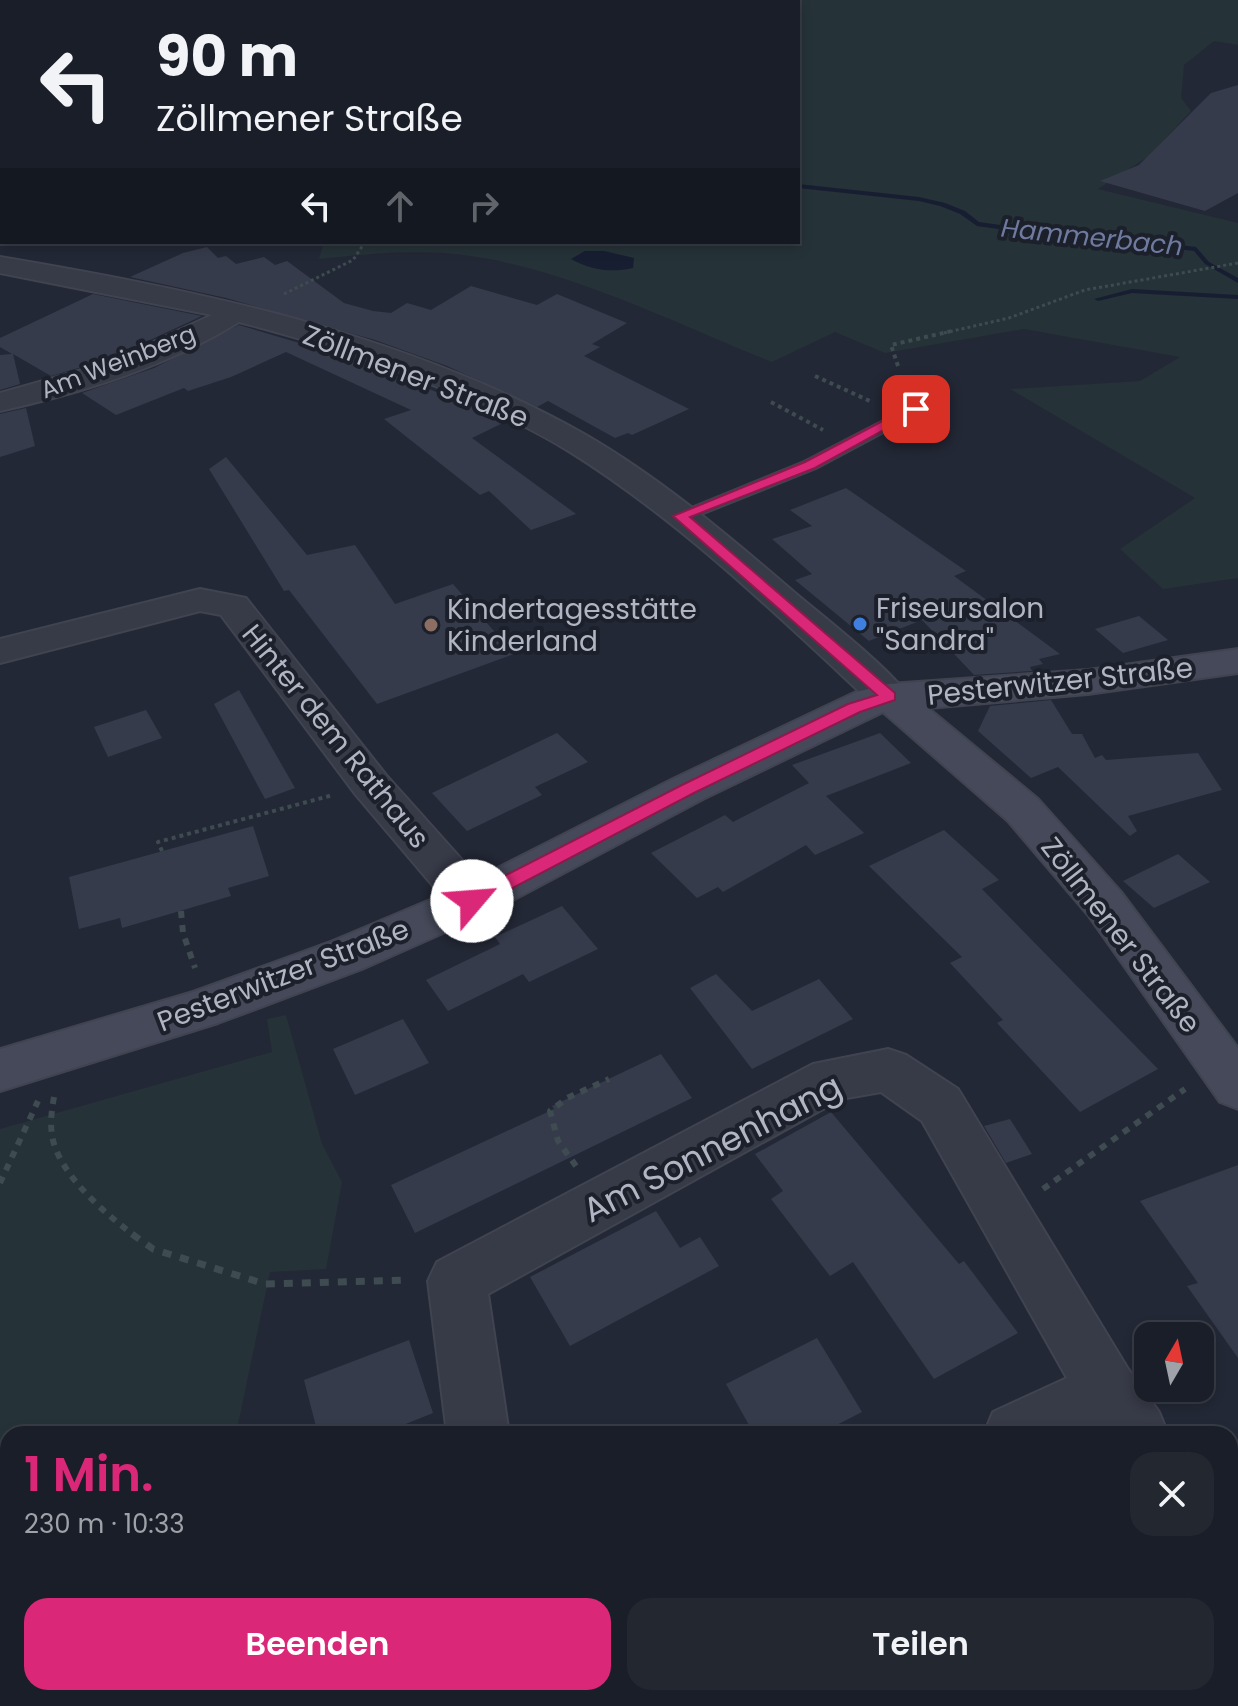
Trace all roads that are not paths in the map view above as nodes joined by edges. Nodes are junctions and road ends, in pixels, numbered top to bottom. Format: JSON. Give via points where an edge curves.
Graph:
{"nodes":[{"id":1,"x":0,"y":265,"type":"edge"},
{"id":2,"x":233,"y":314,"type":"junction"},
{"id":3,"x":0,"y":402,"type":"edge"},
{"id":4,"x":916,"y":409,"type":"dead end"},
{"id":5,"x":680,"y":516,"type":"junction"},
{"id":6,"x":0,"y":651,"type":"edge"},
{"id":7,"x":1238,"y":661,"type":"edge"},
{"id":8,"x":889,"y":697,"type":"junction"},
{"id":9,"x":472,"y":901,"type":"junction"},
{"id":10,"x":0,"y":1070,"type":"edge"},
{"id":11,"x":1238,"y":1087,"type":"edge"},
{"id":12,"x":1122,"y":1412,"type":"edge"},
{"id":13,"x":477,"y":1426,"type":"edge"},
{"id":14,"x":1054,"y":1426,"type":"edge"}],
"edges":[{"from":1,"to":2,"type":"street","name":"Zöllmener Straße"},
{"from":2,"to":3,"type":"street","name":"Am Weinberg","via":[[127,364]]},
{"from":2,"to":5,"type":"street","name":"Zöllmener Straße","via":[[356,349],[480,396],[581,446]]},
{"from":4,"to":5,"type":"lane","via":[[810,465]]},
{"from":5,"to":8,"type":"street","name":"Zöllmener Straße"},
{"from":6,"to":9,"type":"street","name":"Hinter dem Rathaus","via":[[200,600],[233,606],[371,785]]},
{"from":7,"to":8,"type":"street","name":"Pesterwitzer Straße","via":[[1069,684]]},
{"from":8,"to":9,"type":"street","name":"Pesterwitzer Straße","via":[[854,708],[688,789]]},
{"from":8,"to":11,"type":"street","name":"Zöllmener Straße","via":[[1023,810],[1105,904]]},
{"from":9,"to":10,"type":"street","name":"Pesterwitzer Straße","via":[[345,956],[201,1009]]},
{"from":12,"to":13,"type":"street","name":"Am Sonnenhang","via":[[940,1105],[888,1070],[831,1079],[457,1281]]},
{"from":12,"to":14,"type":"street","name":"Am Sonnenhang"}]}
